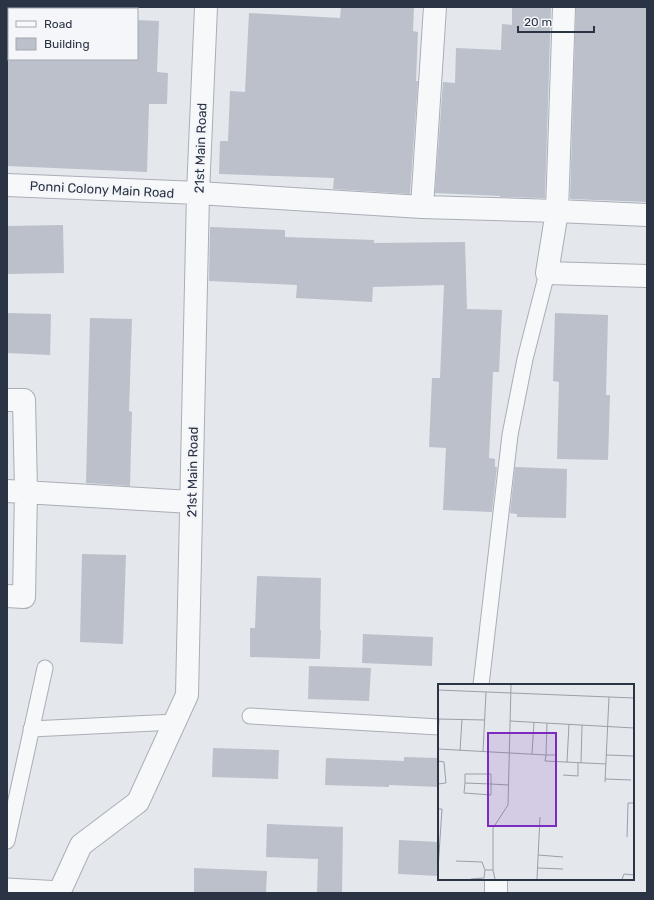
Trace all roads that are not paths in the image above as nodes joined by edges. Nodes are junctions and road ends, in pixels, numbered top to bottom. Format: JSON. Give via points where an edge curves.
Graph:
{"nodes":[{"id":1,"x":206,"y":7,"type":"edge"},
{"id":2,"x":434,"y":7,"type":"edge"},
{"id":3,"x":564,"y":7,"type":"edge"},
{"id":4,"x":7,"y":185,"type":"edge"},
{"id":5,"x":198,"y":193,"type":"junction"},
{"id":6,"x":422,"y":207,"type":"junction"},
{"id":7,"x":557,"y":212,"type":"junction"},
{"id":8,"x":647,"y":215,"type":"edge"},
{"id":9,"x":547,"y":273,"type":"junction"},
{"id":10,"x":647,"y":276,"type":"edge"},
{"id":11,"x":7,"y":400,"type":"edge"},
{"id":12,"x":16,"y":491,"type":"edge"},
{"id":13,"x":191,"y":502,"type":"junction"},
{"id":14,"x":7,"y":596,"type":"edge"},
{"id":15,"x":45,"y":668,"type":"dead end"},
{"id":16,"x":481,"y":684,"type":"edge"},
{"id":17,"x":250,"y":716,"type":"dead end"},
{"id":18,"x":175,"y":722,"type":"junction"},
{"id":19,"x":438,"y":727,"type":"edge"},
{"id":20,"x":32,"y":729,"type":"junction"},
{"id":21,"x":7,"y":841,"type":"edge"},
{"id":22,"x":496,"y":880,"type":"edge"},
{"id":23,"x":7,"y":886,"type":"edge"},
{"id":24,"x":60,"y":891,"type":"edge"},
{"id":25,"x":496,"y":893,"type":"edge"}],
"edges":[{"from":1,"to":5,"type":"street","name":"21st Main Road"},
{"from":2,"to":6,"type":"street"},
{"from":3,"to":7,"type":"street"},
{"from":4,"to":5,"type":"street","name":"Ponni Colony Main Road"},
{"from":5,"to":6,"type":"street","name":"Ponni Colony Main Road"},
{"from":5,"to":13,"type":"street","name":"21st Main Road"},
{"from":6,"to":7,"type":"street","name":"Ponni Colony Main Road"},
{"from":7,"to":8,"type":"street","name":"Ponni Colony Main Road"},
{"from":7,"to":9,"type":"street"},
{"from":9,"to":10,"type":"street"},
{"from":9,"to":16,"type":"lane","via":[[525,360],[510,435]]},
{"from":11,"to":12,"type":"street","via":[[24,400]]},
{"from":12,"to":13,"type":"street"},
{"from":12,"to":14,"type":"street","via":[[24,597]]},
{"from":13,"to":18,"type":"street","name":"21st Main Road","via":[[187,695]]},
{"from":15,"to":20,"type":"lane"},
{"from":17,"to":19,"type":"lane"},
{"from":18,"to":20,"type":"lane"},
{"from":18,"to":24,"type":"street","name":"21st Main Road","via":[[138,802],[81,845]]},
{"from":20,"to":21,"type":"lane"},
{"from":22,"to":25,"type":"street"},
{"from":23,"to":24,"type":"lane"}]}
